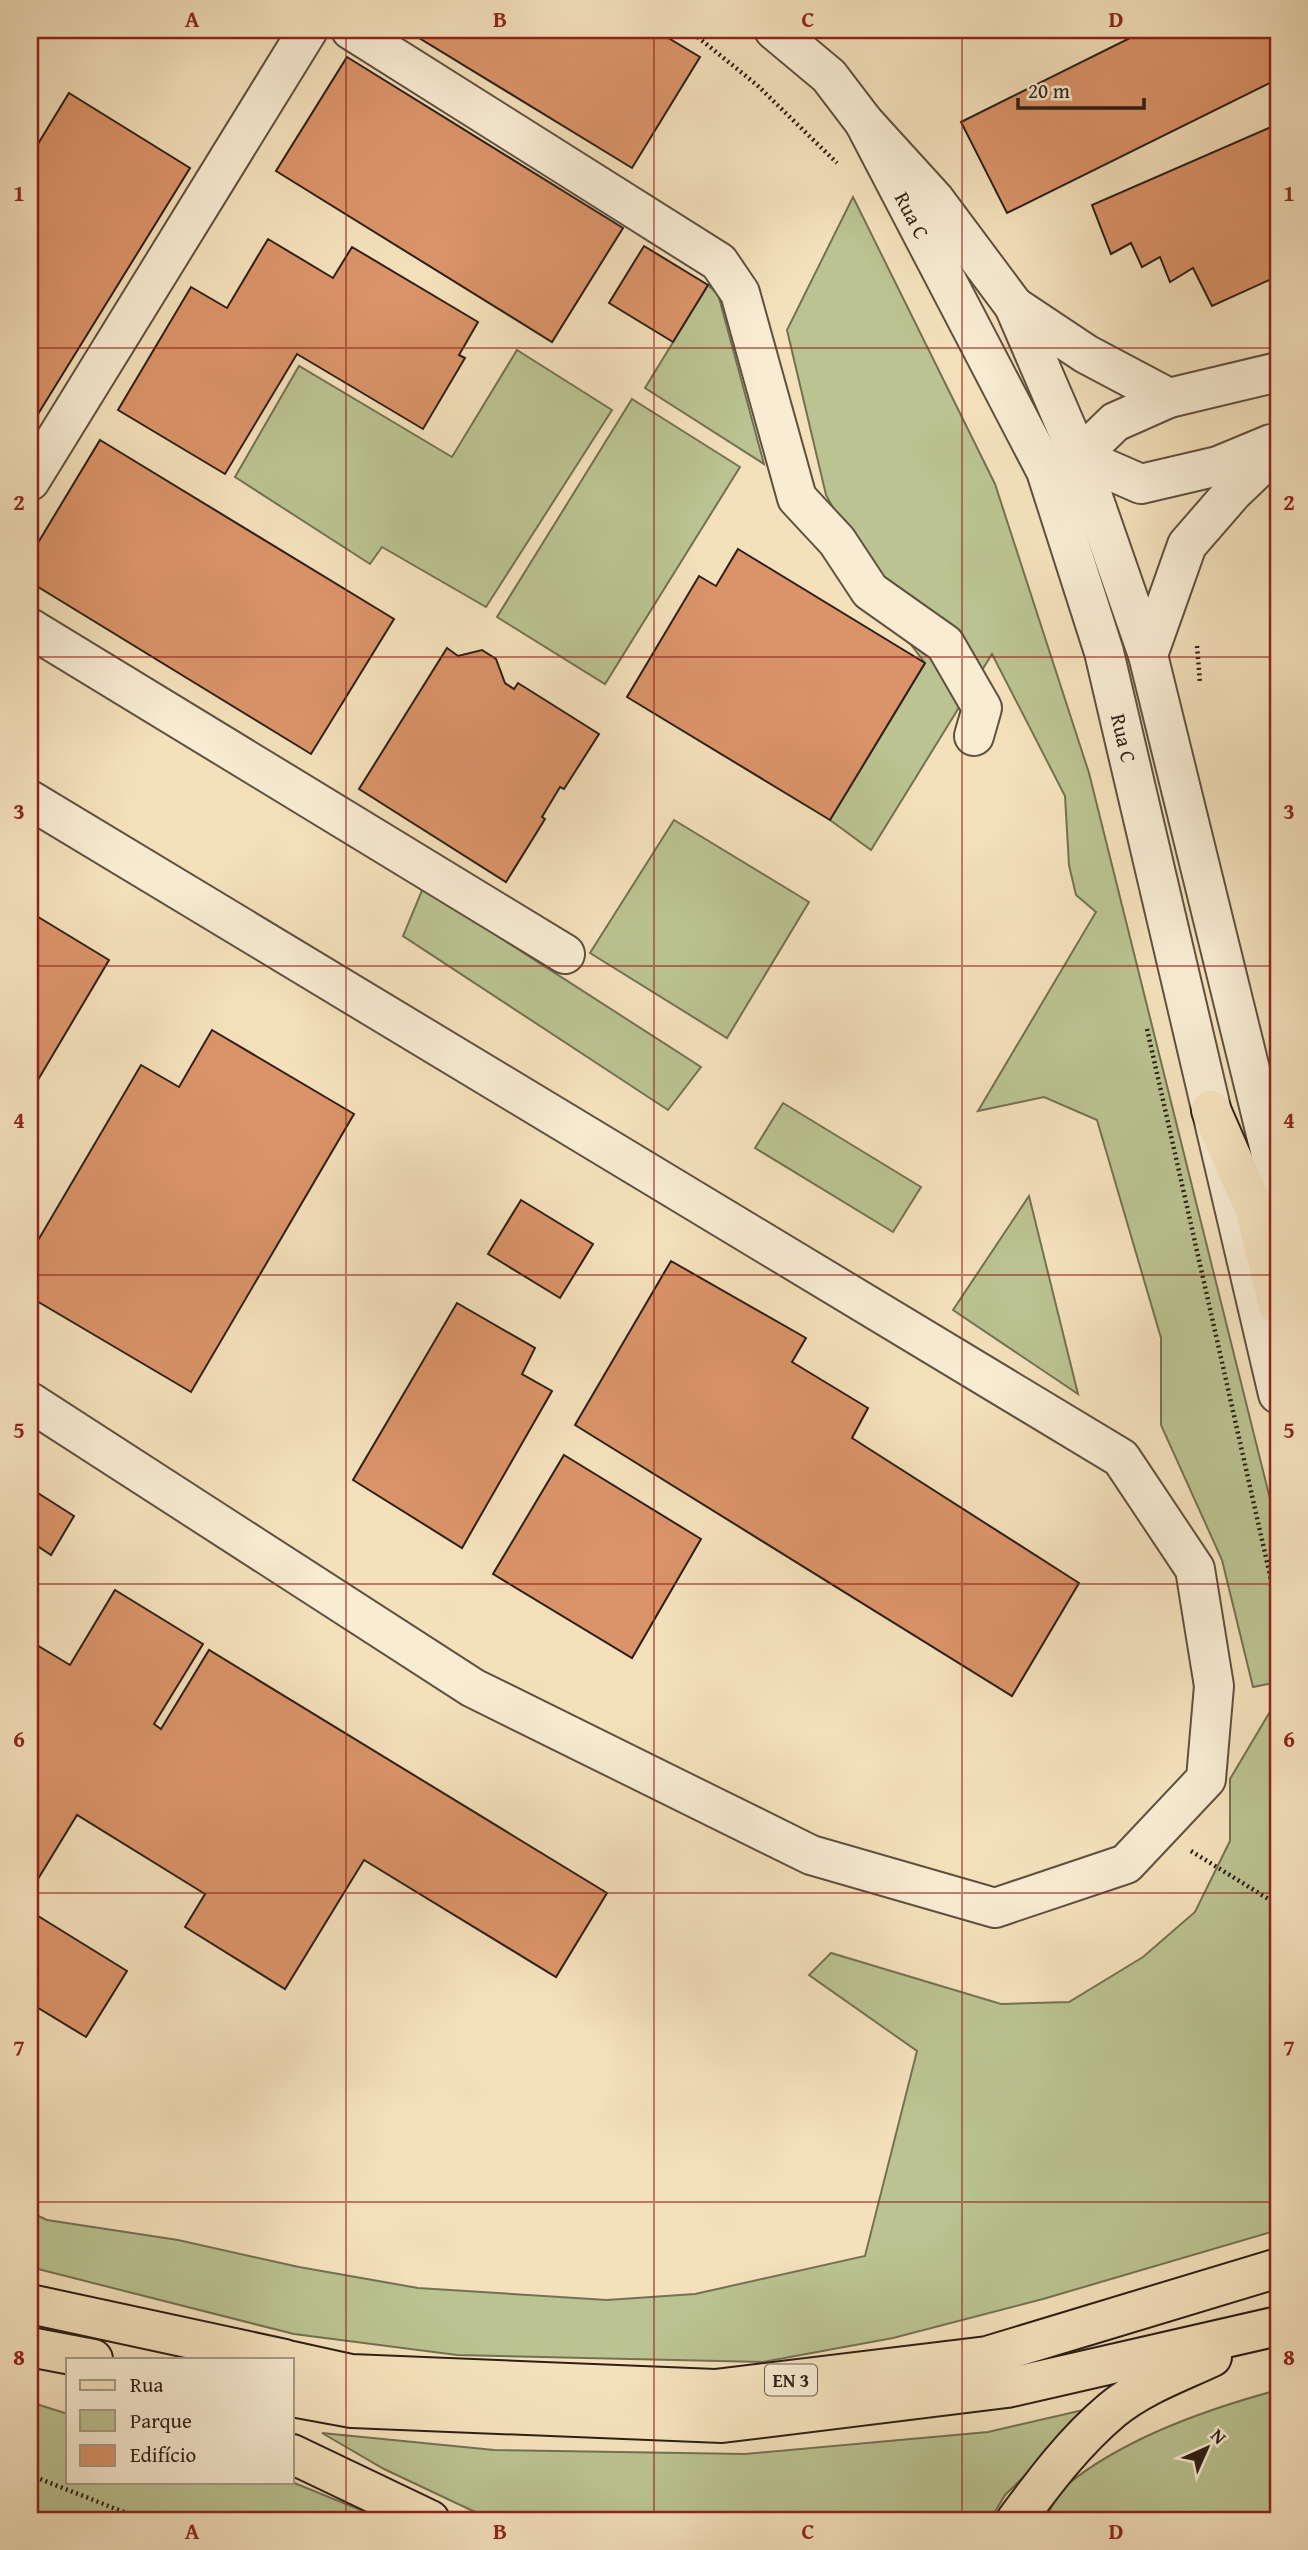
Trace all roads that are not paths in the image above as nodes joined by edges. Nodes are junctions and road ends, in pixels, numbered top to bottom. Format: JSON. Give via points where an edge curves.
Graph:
{"nodes":[{"id":1,"x":308,"y":30,"type":"edge"},
{"id":2,"x":351,"y":30,"type":"edge"},
{"id":3,"x":774,"y":30,"type":"edge"},
{"id":4,"x":864,"y":122,"type":"junction"},
{"id":5,"x":1014,"y":306,"type":"junction"},
{"id":6,"x":1278,"y":372,"type":"edge"},
{"id":7,"x":1169,"y":397,"type":"junction"},
{"id":8,"x":1278,"y":441,"type":"edge"},
{"id":9,"x":1278,"y":449,"type":"edge"},
{"id":10,"x":1062,"y":464,"type":"junction"},
{"id":11,"x":30,"y":481,"type":"edge"},
{"id":12,"x":30,"y":628,"type":"edge"},
{"id":13,"x":1148,"y":654,"type":"junction"},
{"id":14,"x":974,"y":736,"type":"dead end"},
{"id":15,"x":30,"y":800,"type":"edge"},
{"id":16,"x":565,"y":954,"type":"dead end"},
{"id":17,"x":1210,"y":1110,"type":"junction"},
{"id":18,"x":1278,"y":1183,"type":"edge"},
{"id":19,"x":1278,"y":1305,"type":"edge"},
{"id":20,"x":1278,"y":1394,"type":"edge"},
{"id":21,"x":30,"y":1402,"type":"edge"},
{"id":22,"x":1278,"y":2268,"type":"edge"},
{"id":23,"x":30,"y":2304,"type":"edge"},
{"id":24,"x":1276,"y":2326,"type":"edge"},
{"id":25,"x":30,"y":2347,"type":"edge"},
{"id":26,"x":30,"y":2357,"type":"edge"},
{"id":27,"x":88,"y":2358,"type":"edge"},
{"id":28,"x":280,"y":2358,"type":"edge"},
{"id":29,"x":294,"y":2361,"type":"edge"},
{"id":30,"x":66,"y":2370,"type":"edge"},
{"id":31,"x":294,"y":2397,"type":"edge"},
{"id":32,"x":294,"y":2455,"type":"edge"},
{"id":33,"x":430,"y":2520,"type":"edge"},
{"id":34,"x":1016,"y":2520,"type":"edge"}],
"edges":[{"from":1,"to":11,"type":"street"},
{"from":2,"to":14,"type":"street","via":[[719,262],[740,293],[797,498],[837,541],[870,591],[945,644],[982,708]]},
{"from":3,"to":4,"type":"street","name":"Rua C","via":[[829,76]]},
{"from":4,"to":5,"type":"street","name":"Rua C","via":[[935,200]]},
{"from":4,"to":10,"type":"street","name":"Rua C"},
{"from":5,"to":7,"type":"street","via":[[1086,354]]},
{"from":5,"to":10,"type":"street","name":"Rua C"},
{"from":6,"to":7,"type":"street"},
{"from":7,"to":10,"type":"street","via":[[1115,422]]},
{"from":8,"to":10,"type":"street","via":[[1218,466],[1141,485]]},
{"from":9,"to":13,"type":"street","via":[[1187,545]]},
{"from":10,"to":13,"type":"street","name":"Rua C"},
{"from":10,"to":17,"type":"street","name":"Rua C"},
{"from":12,"to":16,"type":"street"},
{"from":13,"to":18,"type":"street","name":"Rua C"},
{"from":15,"to":21,"type":"street","via":[[1121,1458],[1195,1569],[1214,1686],[1206,1780],[1126,1864],[995,1908],[811,1855],[472,1688]]},
{"from":17,"to":19,"type":"main road","via":[[1254,1208]]},
{"from":17,"to":20,"type":"street","name":"Rua C"},
{"from":22,"to":29,"type":"main road","number":"EN 3","via":[[988,2356],[715,2389],[351,2374]]},
{"from":23,"to":28,"type":"main road"},
{"from":24,"to":31,"type":"main road","number":"EN 3","via":[[1007,2388],[722,2423],[352,2409]]},
{"from":24,"to":34,"type":"main road","via":[[1142,2390],[1113,2410],[1063,2456]]},
{"from":25,"to":27,"type":"main road"},
{"from":26,"to":30,"type":"main road"},
{"from":32,"to":33,"type":"main road"}]}
